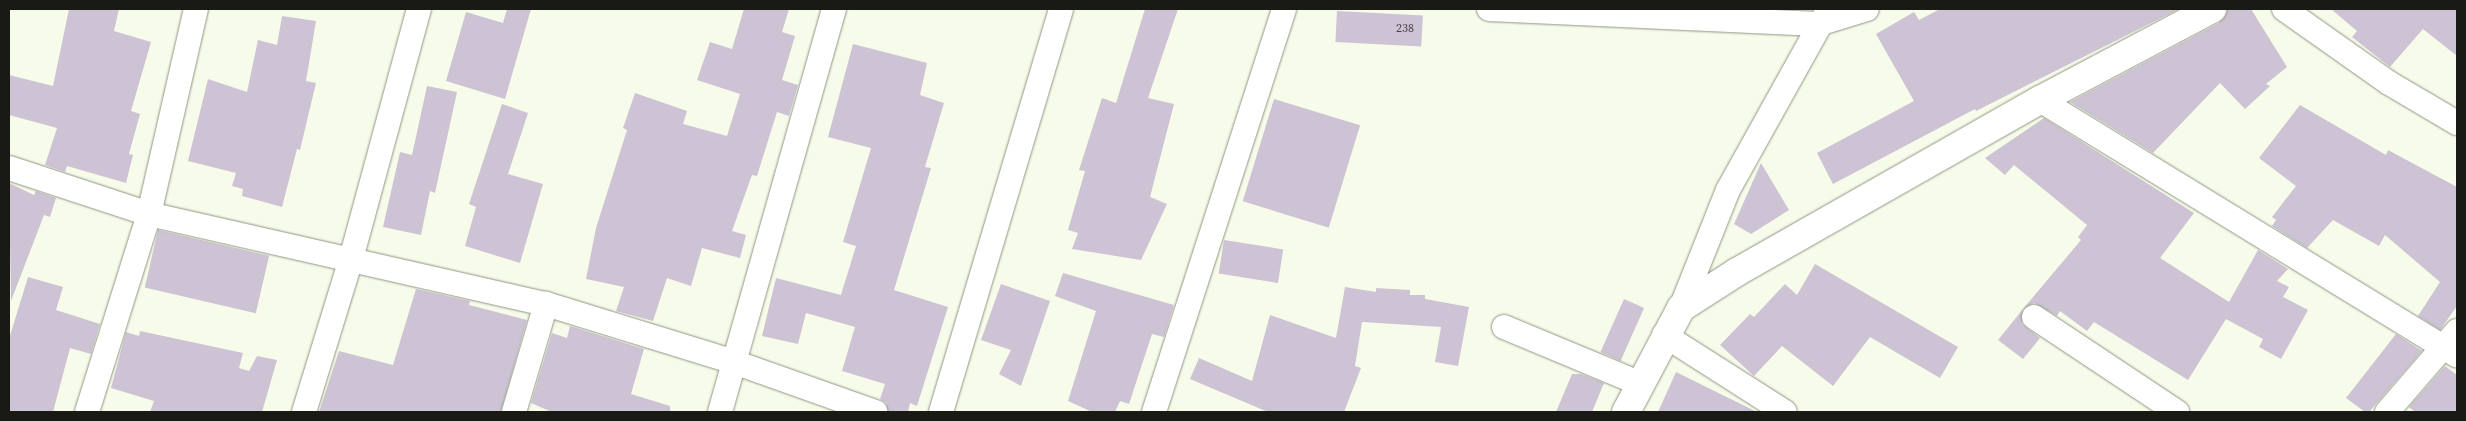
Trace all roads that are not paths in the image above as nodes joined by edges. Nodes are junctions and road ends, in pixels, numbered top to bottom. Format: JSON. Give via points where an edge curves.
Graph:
{"nodes":[{"id":1,"x":196,"y":9,"type":"edge"},
{"id":2,"x":419,"y":9,"type":"edge"},
{"id":3,"x":834,"y":9,"type":"edge"},
{"id":4,"x":1061,"y":9,"type":"edge"},
{"id":5,"x":1284,"y":9,"type":"edge"},
{"id":6,"x":1489,"y":9,"type":"edge"},
{"id":7,"x":1867,"y":9,"type":"edge"},
{"id":8,"x":2212,"y":9,"type":"edge"},
{"id":9,"x":2284,"y":9,"type":"edge"},
{"id":10,"x":1824,"y":16,"type":"edge"},
{"id":11,"x":2040,"y":100,"type":"junction"},
{"id":12,"x":2457,"y":123,"type":"edge"},
{"id":13,"x":9,"y":168,"type":"edge"},
{"id":14,"x":148,"y":214,"type":"junction"},
{"id":15,"x":351,"y":259,"type":"junction"},
{"id":16,"x":546,"y":304,"type":"junction"},
{"id":17,"x":1681,"y":308,"type":"junction"},
{"id":18,"x":2034,"y":318,"type":"dead end"},
{"id":19,"x":1504,"y":327,"type":"dead end"},
{"id":20,"x":1664,"y":335,"type":"junction"},
{"id":21,"x":2453,"y":345,"type":"edge"},
{"id":22,"x":734,"y":362,"type":"junction"},
{"id":23,"x":1641,"y":384,"type":"junction"},
{"id":24,"x":87,"y":412,"type":"edge"},
{"id":25,"x":304,"y":412,"type":"edge"},
{"id":26,"x":514,"y":412,"type":"edge"},
{"id":27,"x":720,"y":412,"type":"edge"},
{"id":28,"x":875,"y":412,"type":"edge"},
{"id":29,"x":942,"y":412,"type":"edge"},
{"id":30,"x":1154,"y":412,"type":"edge"},
{"id":31,"x":1626,"y":412,"type":"edge"},
{"id":32,"x":1785,"y":412,"type":"edge"},
{"id":33,"x":2177,"y":412,"type":"edge"},
{"id":34,"x":2387,"y":412,"type":"edge"}],
"edges":[{"from":1,"to":14,"type":"street"},
{"from":2,"to":15,"type":"street"},
{"from":3,"to":22,"type":"street"},
{"from":4,"to":29,"type":"street"},
{"from":5,"to":30,"type":"street"},
{"from":6,"to":10,"type":"street"},
{"from":7,"to":10,"type":"street"},
{"from":8,"to":11,"type":"street"},
{"from":9,"to":12,"type":"street","via":[[2389,82]]},
{"from":10,"to":17,"type":"street","via":[[1728,190]]},
{"from":11,"to":17,"type":"street","via":[[1737,272]]},
{"from":11,"to":21,"type":"street"},
{"from":13,"to":14,"type":"street"},
{"from":14,"to":15,"type":"street"},
{"from":14,"to":24,"type":"street"},
{"from":15,"to":16,"type":"street"},
{"from":15,"to":25,"type":"street"},
{"from":16,"to":22,"type":"street"},
{"from":16,"to":26,"type":"street"},
{"from":17,"to":20,"type":"street"},
{"from":18,"to":33,"type":"street"},
{"from":19,"to":23,"type":"street"},
{"from":20,"to":23,"type":"street"},
{"from":20,"to":32,"type":"street"},
{"from":21,"to":34,"type":"street"},
{"from":22,"to":27,"type":"street"},
{"from":22,"to":28,"type":"street"},
{"from":23,"to":31,"type":"street"}]}
